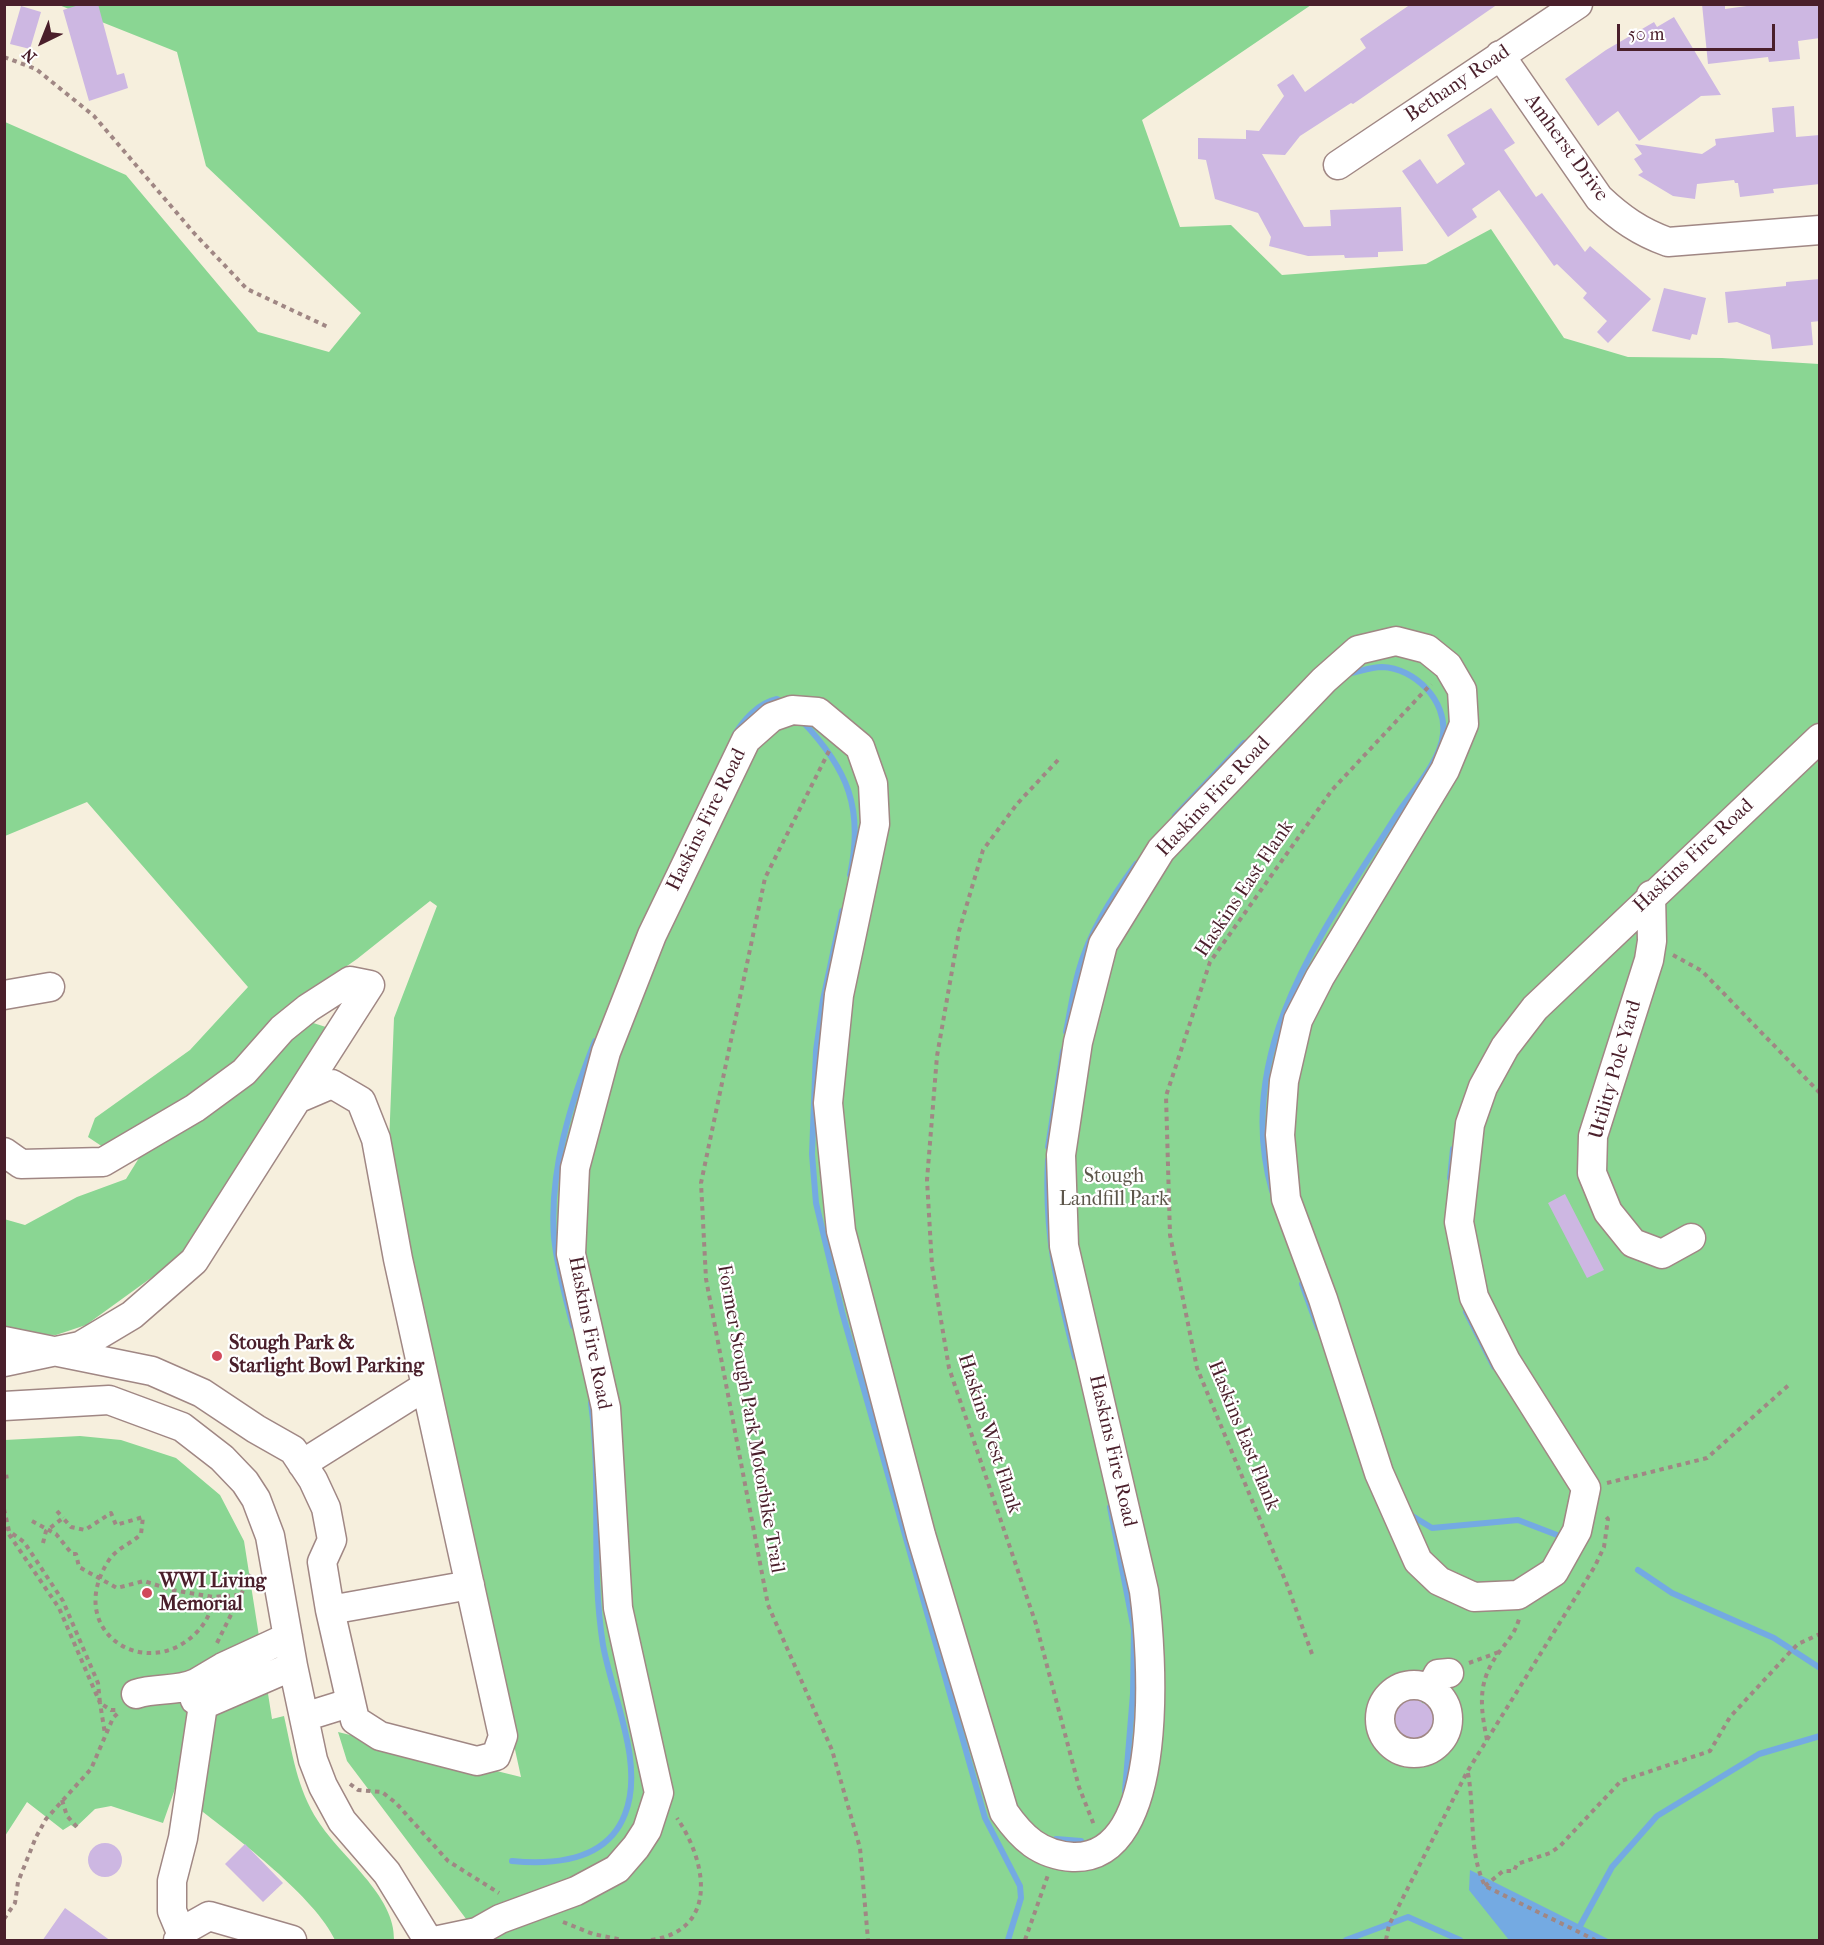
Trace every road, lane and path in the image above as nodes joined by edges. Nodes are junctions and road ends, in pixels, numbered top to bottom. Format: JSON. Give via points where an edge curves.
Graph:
{"nodes":[{"id":1,"x":1578,"y":4,"type":"edge"},
{"id":2,"x":1500,"y":55,"type":"junction"},
{"id":3,"x":4,"y":57,"type":"edge"},
{"id":4,"x":1338,"y":165,"type":"dead end"},
{"id":5,"x":1820,"y":230,"type":"edge"},
{"id":6,"x":328,"y":327,"type":"dead end"},
{"id":7,"x":1448,"y":666,"type":"junction"},
{"id":8,"x":840,"y":729,"type":"junction"},
{"id":9,"x":1820,"y":738,"type":"edge"},
{"id":10,"x":1058,"y":760,"type":"dead end"},
{"id":11,"x":1651,"y":895,"type":"junction"},
{"id":12,"x":1652,"y":941,"type":"junction"},
{"id":13,"x":50,"y":987,"type":"dead end"},
{"id":14,"x":4,"y":995,"type":"edge"},
{"id":15,"x":1820,"y":998,"type":"edge"},
{"id":16,"x":1820,"y":1054,"type":"edge"},
{"id":17,"x":1820,"y":1093,"type":"edge"},
{"id":18,"x":297,"y":1100,"type":"junction"},
{"id":19,"x":4,"y":1152,"type":"edge"},
{"id":20,"x":1691,"y":1238,"type":"dead end"},
{"id":21,"x":4,"y":1341,"type":"edge"},
{"id":22,"x":57,"y":1352,"type":"junction"},
{"id":23,"x":4,"y":1362,"type":"edge"},
{"id":24,"x":118,"y":1363,"type":"junction"},
{"id":25,"x":1791,"y":1383,"type":"dead end"},
{"id":26,"x":426,"y":1386,"type":"junction"},
{"id":27,"x":109,"y":1400,"type":"junction"},
{"id":28,"x":4,"y":1406,"type":"edge"},
{"id":29,"x":302,"y":1464,"type":"junction"},
{"id":30,"x":11,"y":1476,"type":"dead end"},
{"id":31,"x":4,"y":1477,"type":"edge"},
{"id":32,"x":1586,"y":1488,"type":"junction"},
{"id":33,"x":4,"y":1509,"type":"edge"},
{"id":34,"x":57,"y":1511,"type":"dead end"},
{"id":35,"x":63,"y":1518,"type":"junction"},
{"id":36,"x":32,"y":1521,"type":"dead end"},
{"id":37,"x":4,"y":1527,"type":"edge"},
{"id":38,"x":9,"y":1530,"type":"junction"},
{"id":39,"x":49,"y":1530,"type":"junction"},
{"id":40,"x":44,"y":1543,"type":"dead end"},
{"id":41,"x":255,"y":1566,"type":"dead end"},
{"id":42,"x":100,"y":1579,"type":"junction"},
{"id":43,"x":149,"y":1582,"type":"junction"},
{"id":44,"x":470,"y":1585,"type":"junction"},
{"id":45,"x":147,"y":1593,"type":"dead end"},
{"id":46,"x":239,"y":1594,"type":"junction"},
{"id":47,"x":1518,"y":1595,"type":"junction"},
{"id":48,"x":213,"y":1597,"type":"junction"},
{"id":49,"x":330,"y":1610,"type":"junction"},
{"id":50,"x":1820,"y":1634,"type":"edge"},
{"id":51,"x":288,"y":1637,"type":"junction"},
{"id":52,"x":211,"y":1650,"type":"dead end"},
{"id":53,"x":1499,"y":1652,"type":"junction"},
{"id":54,"x":1312,"y":1654,"type":"dead end"},
{"id":55,"x":293,"y":1666,"type":"junction"},
{"id":56,"x":1439,"y":1681,"type":"dead end"},
{"id":57,"x":200,"y":1694,"type":"junction"},
{"id":58,"x":128,"y":1702,"type":"junction"},
{"id":59,"x":100,"y":1703,"type":"junction"},
{"id":60,"x":349,"y":1703,"type":"junction"},
{"id":61,"x":304,"y":1717,"type":"junction"},
{"id":62,"x":106,"y":1736,"type":"junction"},
{"id":63,"x":1487,"y":1740,"type":"junction"},
{"id":64,"x":1467,"y":1772,"type":"junction"},
{"id":65,"x":350,"y":1784,"type":"dead end"},
{"id":66,"x":659,"y":1793,"type":"junction"},
{"id":67,"x":62,"y":1800,"type":"junction"},
{"id":68,"x":77,"y":1827,"type":"dead end"},
{"id":69,"x":1103,"y":1848,"type":"junction"},
{"id":70,"x":1058,"y":1856,"type":"junction"},
{"id":71,"x":1485,"y":1886,"type":"junction"},
{"id":72,"x":530,"y":1909,"type":"junction"},
{"id":73,"x":4,"y":1919,"type":"edge"},
{"id":74,"x":180,"y":1938,"type":"edge"},
{"id":75,"x":292,"y":1941,"type":"edge"},
{"id":76,"x":428,"y":1941,"type":"edge"},
{"id":77,"x":439,"y":1941,"type":"edge"},
{"id":78,"x":623,"y":1941,"type":"edge"},
{"id":79,"x":651,"y":1941,"type":"edge"},
{"id":80,"x":868,"y":1941,"type":"edge"},
{"id":81,"x":1025,"y":1941,"type":"edge"},
{"id":82,"x":1386,"y":1941,"type":"edge"},
{"id":83,"x":1595,"y":1941,"type":"edge"}],
"edges":[{"from":1,"to":2,"type":"street","name":"Bethany Road"},
{"from":2,"to":4,"type":"street","name":"Bethany Road"},
{"from":2,"to":5,"type":"street","name":"Amherst Drive","via":[[1599,198],[1644,234],[1668,242]]},
{"from":3,"to":6,"type":"path","via":[[36,69],[94,116],[247,290]]},
{"from":7,"to":47,"type":"street","name":"Haskins Fire Road","via":[[1462,690],[1464,723],[1444,770],[1298,1020],[1284,1081],[1280,1135],[1286,1199],[1379,1473],[1418,1561],[1439,1581],[1474,1597]]},
{"from":7,"to":54,"type":"path","name":"Haskins East Flank","via":[[1332,790],[1210,962],[1166,1096],[1170,1235],[1197,1368]]},
{"from":7,"to":69,"type":"street","name":"Haskins Fire Road","via":[[1427,649],[1396,641],[1358,650],[1324,680],[1161,850],[1103,944],[1078,1041],[1061,1155],[1064,1246],[1144,1591],[1151,1643],[1151,1706],[1140,1790],[1131,1818]]},
{"from":8,"to":66,"type":"street","name":"Haskins Fire Road","via":[[818,712],[792,710],[772,717],[746,740],[652,935],[606,1053],[575,1168],[571,1254],[606,1408],[618,1608]]},
{"from":8,"to":70,"type":"street","name":"Haskins Fire Road","via":[[860,747],[873,784],[875,824],[839,996],[828,1103],[841,1231],[921,1535],[1004,1812],[1032,1846]]},
{"from":8,"to":80,"type":"path","name":"Former Stough Park Motorbike Trail","via":[[765,878],[701,1183],[706,1279],[768,1605],[832,1750],[860,1848]]},
{"from":9,"to":11,"type":"street","name":"Haskins Fire Road"},
{"from":10,"to":69,"type":"path","name":"Haskins West Flank","via":[[1017,804],[983,850],[958,931],[939,1045],[927,1180],[932,1266],[949,1368],[1036,1624],[1079,1787]]},
{"from":11,"to":12,"type":"street","name":"Utility Pole Yard"},
{"from":11,"to":32,"type":"street","name":"Haskins Fire Road","via":[[1535,1008],[1504,1047],[1483,1087],[1470,1124],[1465,1157],[1459,1222],[1474,1297],[1506,1360]]},
{"from":12,"to":17,"type":"path","via":[[1702,971]]},
{"from":12,"to":20,"type":"street","name":"Utility Pole Yard","via":[[1593,1136],[1592,1173],[1608,1212],[1633,1243],[1662,1254]]},
{"from":13,"to":14,"type":"street"},
{"from":15,"to":16,"type":"path"},
{"from":18,"to":19,"type":"street","via":[[370,985],[350,981],[308,1008],[282,1029],[244,1072],[195,1108],[103,1162],[21,1164]]},
{"from":18,"to":22,"type":"street","via":[[194,1261],[132,1316],[80,1346]]},
{"from":18,"to":26,"type":"street","via":[[332,1084],[361,1101],[376,1139]]},
{"from":21,"to":22,"type":"street"},
{"from":22,"to":23,"type":"street"},
{"from":22,"to":24,"type":"street"},
{"from":24,"to":27,"type":"street"},
{"from":24,"to":29,"type":"street","via":[[152,1371],[202,1393],[293,1450]]},
{"from":25,"to":32,"type":"path","via":[[1707,1458]]},
{"from":26,"to":29,"type":"street"},
{"from":26,"to":44,"type":"street"},
{"from":27,"to":28,"type":"street"},
{"from":27,"to":51,"type":"street","via":[[183,1427],[245,1482],[270,1536]]},
{"from":29,"to":49,"type":"street","via":[[326,1508],[332,1540],[322,1562]]},
{"from":30,"to":31,"type":"path"},
{"from":32,"to":47,"type":"street","name":"Haskins Fire Road","via":[[1577,1531],[1554,1572]]},
{"from":32,"to":63,"type":"path","via":[[1608,1520],[1604,1547]]},
{"from":33,"to":38,"type":"path"},
{"from":34,"to":35,"type":"path"},
{"from":35,"to":39,"type":"path"},
{"from":35,"to":42,"type":"path","via":[[71,1527],[85,1530],[111,1512],[116,1525],[143,1517],[141,1534],[111,1558]]},
{"from":36,"to":39,"type":"path"},
{"from":37,"to":38,"type":"path"},
{"from":38,"to":59,"type":"path","via":[[58,1608]]},
{"from":38,"to":59,"type":"path","via":[[24,1542],[63,1601],[98,1683]]},
{"from":39,"to":40,"type":"path"},
{"from":39,"to":42,"type":"path","via":[[76,1554],[79,1566]]},
{"from":41,"to":46,"type":"path"},
{"from":42,"to":43,"type":"path","via":[[117,1588]]},
{"from":42,"to":48,"type":"path","via":[[94,1591],[97,1619],[106,1634],[136,1650],[163,1653],[183,1645],[202,1627],[213,1606]]},
{"from":43,"to":45,"type":"path"},
{"from":43,"to":48,"type":"path"},
{"from":44,"to":49,"type":"street"},
{"from":44,"to":60,"type":"street","via":[[503,1736],[496,1756],[477,1761],[380,1736],[355,1720]]},
{"from":46,"to":48,"type":"path"},
{"from":46,"to":52,"type":"path","via":[[221,1637]]},
{"from":47,"to":53,"type":"path","via":[[1522,1610],[1515,1633]]},
{"from":49,"to":60,"type":"street"},
{"from":50,"to":71,"type":"path","via":[[1797,1644],[1730,1717],[1710,1750],[1621,1781],[1560,1846],[1517,1864],[1514,1871],[1503,1871]]},
{"from":51,"to":55,"type":"street"},
{"from":51,"to":57,"type":"street"},
{"from":53,"to":56,"type":"path"},
{"from":53,"to":63,"type":"path","via":[[1482,1687],[1480,1707]]},
{"from":55,"to":57,"type":"street"},
{"from":55,"to":61,"type":"street"},
{"from":57,"to":58,"type":"street","via":[[184,1688],[159,1689]]},
{"from":57,"to":74,"type":"street","via":[[185,1827],[172,1881],[172,1911]]},
{"from":58,"to":59,"type":"path","via":[[111,1710]]},
{"from":58,"to":62,"type":"path","via":[[113,1718]]},
{"from":59,"to":62,"type":"path"},
{"from":60,"to":61,"type":"street"},
{"from":61,"to":76,"type":"street","via":[[313,1760],[342,1821],[387,1873]]},
{"from":62,"to":67,"type":"path","via":[[91,1769]]},
{"from":63,"to":64,"type":"path"},
{"from":64,"to":71,"type":"path","via":[[1473,1851]]},
{"from":64,"to":82,"type":"path","via":[[1389,1924]]},
{"from":65,"to":72,"type":"path","via":[[358,1790],[382,1792],[448,1861]]},
{"from":66,"to":72,"type":"street","via":[[646,1830],[617,1869]]},
{"from":66,"to":79,"type":"path","via":[[682,1826],[700,1870],[701,1901],[688,1926]]},
{"from":67,"to":68,"type":"path","via":[[67,1816]]},
{"from":67,"to":73,"type":"path","via":[[36,1837],[18,1882],[15,1903]]},
{"from":69,"to":70,"type":"street","name":"Haskins Fire Road","via":[[1083,1857]]},
{"from":70,"to":81,"type":"path","via":[[1042,1887]]},
{"from":71,"to":83,"type":"path"},
{"from":72,"to":77,"type":"street","via":[[477,1932]]},
{"from":72,"to":78,"type":"path","via":[[593,1935]]},
{"from":74,"to":75,"type":"street","via":[[192,1925],[209,1916]]}]}
